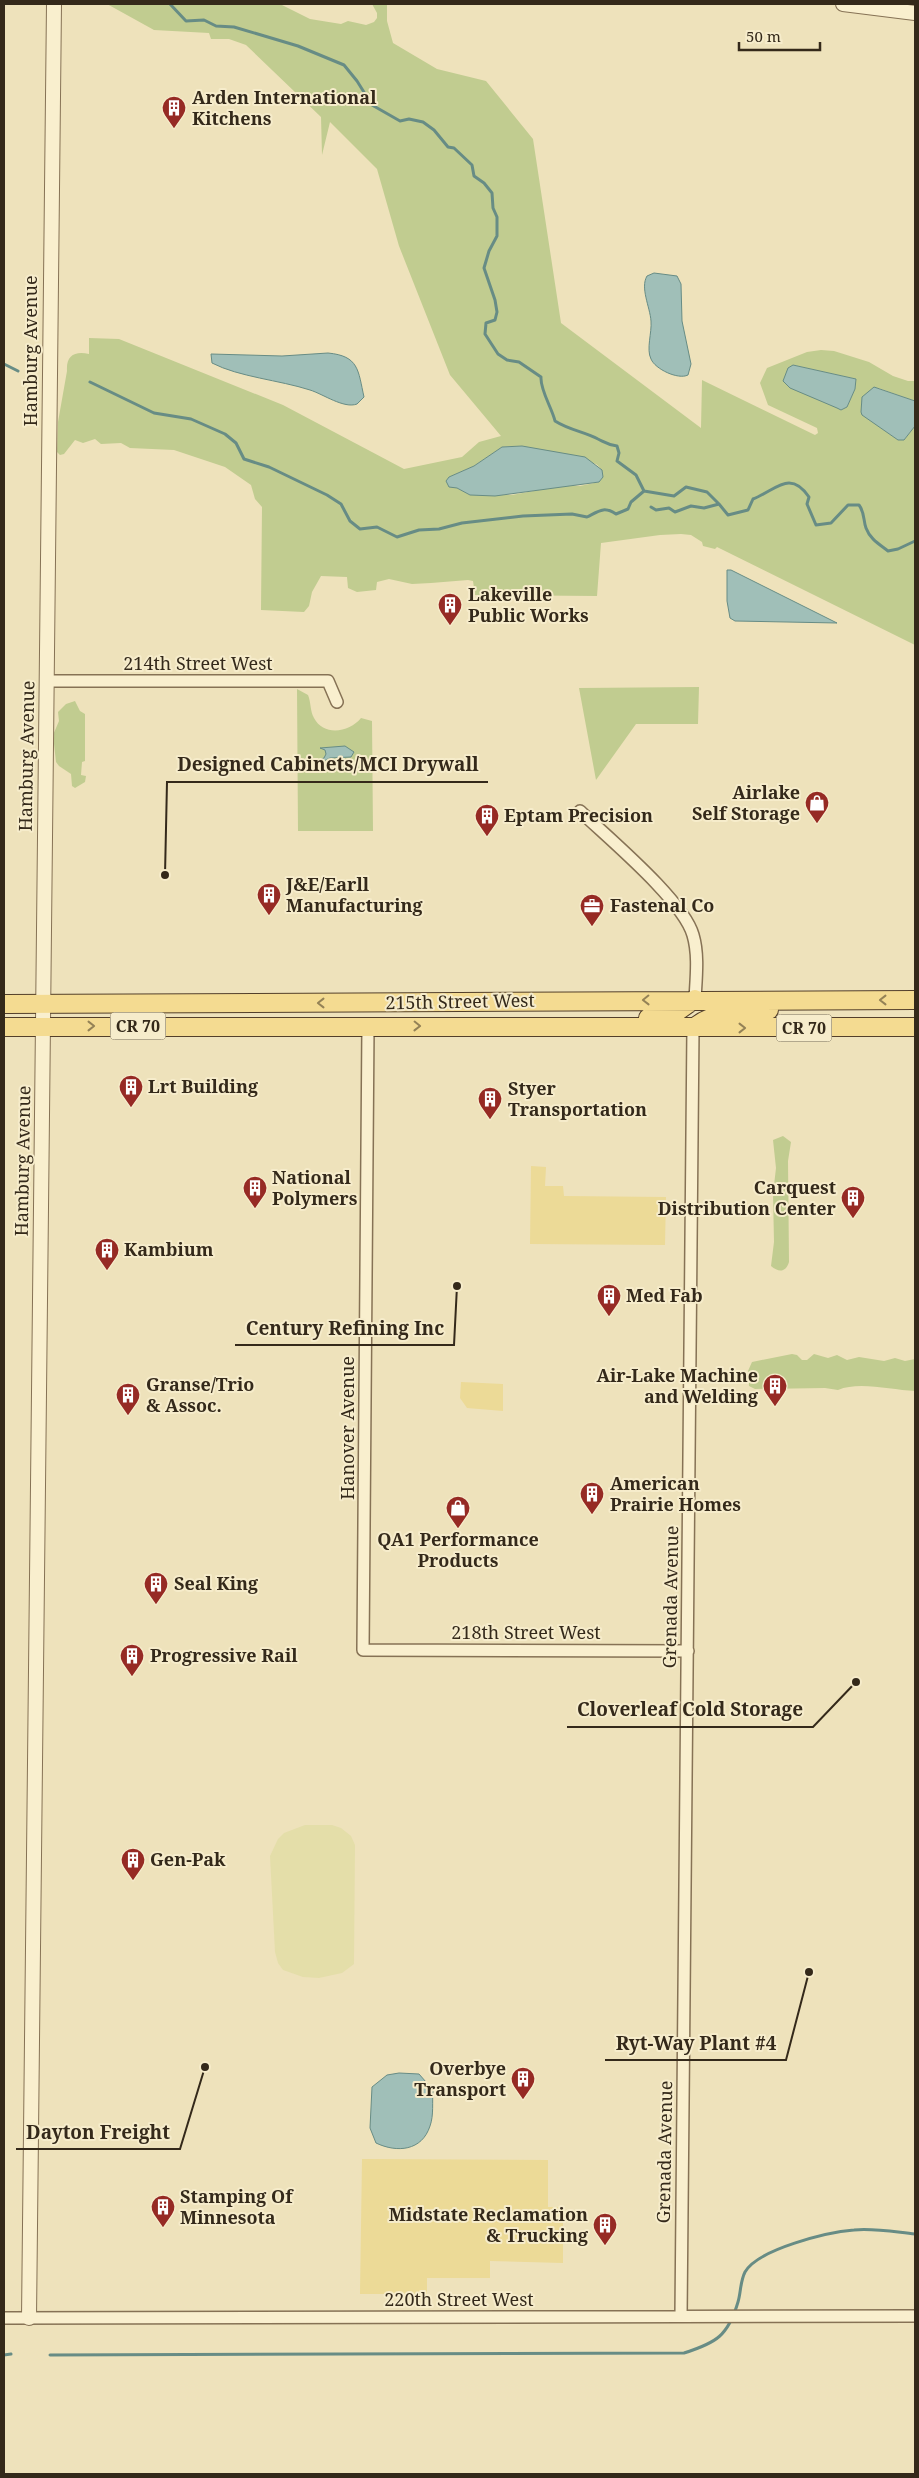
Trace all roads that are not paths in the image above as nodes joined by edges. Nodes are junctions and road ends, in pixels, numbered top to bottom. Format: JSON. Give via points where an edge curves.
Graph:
{"nodes":[{"id":1,"x":54,"y":4,"type":"edge"},
{"id":2,"x":843,"y":4,"type":"edge"},
{"id":3,"x":915,"y":13,"type":"edge"},
{"id":4,"x":47,"y":681,"type":"junction"},
{"id":5,"x":337,"y":702,"type":"dead end"},
{"id":6,"x":580,"y":811,"type":"dead end"},
{"id":7,"x":695,"y":1000,"type":"junction"},
{"id":8,"x":850,"y":1000,"type":"junction"},
{"id":9,"x":915,"y":1000,"type":"edge"},
{"id":10,"x":4,"y":1004,"type":"edge"},
{"id":11,"x":42,"y":1004,"type":"junction"},
{"id":12,"x":4,"y":1026,"type":"edge"},
{"id":13,"x":42,"y":1026,"type":"junction"},
{"id":14,"x":368,"y":1026,"type":"junction"},
{"id":15,"x":516,"y":1027,"type":"junction"},
{"id":16,"x":915,"y":1027,"type":"edge"},
{"id":17,"x":693,"y":1028,"type":"junction"},
{"id":18,"x":364,"y":1650,"type":"joint"},
{"id":19,"x":688,"y":1651,"type":"junction"},
{"id":20,"x":681,"y":2316,"type":"junction"},
{"id":21,"x":915,"y":2316,"type":"edge"},
{"id":22,"x":4,"y":2318,"type":"edge"},
{"id":23,"x":29,"y":2318,"type":"junction"}],
"edges":[{"from":1,"to":4,"type":"street","name":"Hamburg Avenue"},
{"from":2,"to":3,"type":"street"},
{"from":4,"to":5,"type":"street","name":"214th Street West","via":[[328,681]]},
{"from":4,"to":11,"type":"street","name":"Hamburg Avenue"},
{"from":6,"to":7,"type":"street","via":[[655,883],[686,918],[696,950]]},
{"from":7,"to":8,"type":"main road","name":"215th Street West","number":"CR 70"},
{"from":7,"to":11,"type":"main road","name":"215th Street West","number":"CR 70","one_way":true},
{"from":7,"to":15,"type":"main road","via":[[671,1016],[585,1019]]},
{"from":9,"to":8,"type":"main road","name":"215th Street West","number":"CR 70","one_way":true},
{"from":8,"to":17,"type":"main road","via":[[825,1009],[723,1014]]},
{"from":10,"to":11,"type":"main road","name":"215th Street West","number":"CR 70"},
{"from":11,"to":13,"type":"street","name":"Hamburg Avenue"},
{"from":12,"to":13,"type":"main road","name":"215th Street West","number":"CR 70"},
{"from":13,"to":14,"type":"main road","name":"215th Street West","number":"CR 70","one_way":true},
{"from":13,"to":23,"type":"street","name":"Hamburg Avenue"},
{"from":14,"to":15,"type":"main road","name":"215th Street West","number":"CR 70","one_way":true},
{"from":14,"to":18,"type":"street","name":"Hanover Avenue"},
{"from":15,"to":17,"type":"main road","name":"215th Street West","number":"CR 70"},
{"from":17,"to":16,"type":"main road","name":"215th Street West","number":"CR 70","one_way":true},
{"from":17,"to":19,"type":"street","name":"Grenada Avenue"},
{"from":18,"to":19,"type":"street","name":"218th Street West"},
{"from":19,"to":20,"type":"street","name":"Grenada Avenue"},
{"from":20,"to":21,"type":"street","name":"220th Street West"},
{"from":20,"to":23,"type":"street","name":"220th Street West"},
{"from":22,"to":23,"type":"street","name":"220th Street West"}]}
